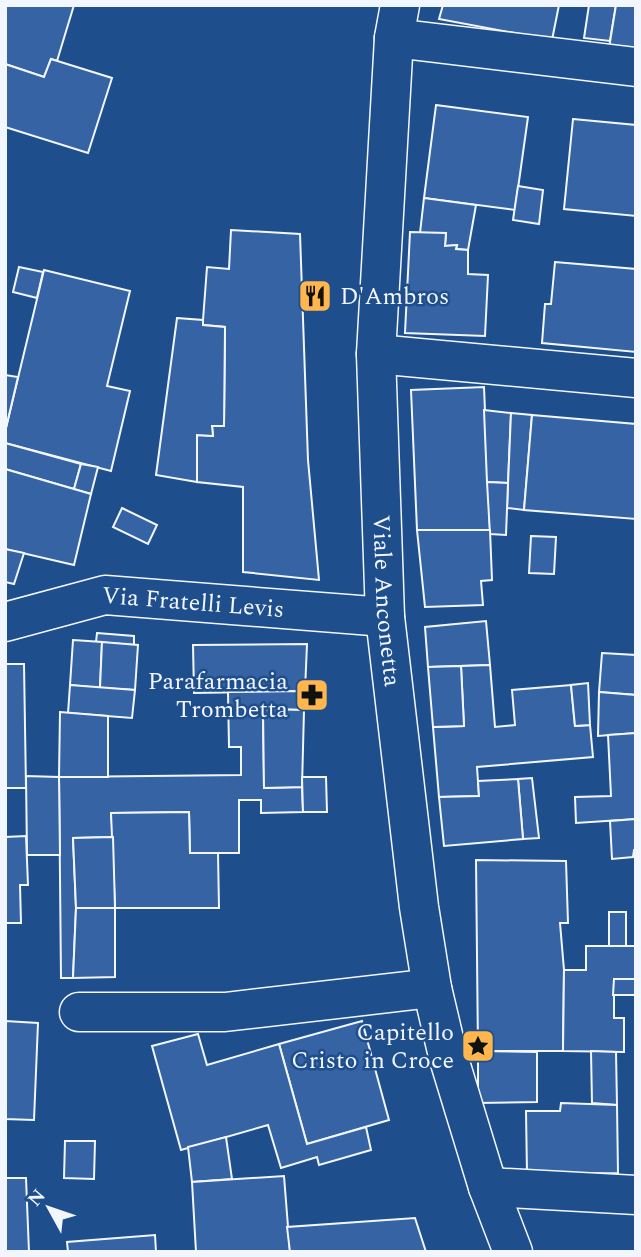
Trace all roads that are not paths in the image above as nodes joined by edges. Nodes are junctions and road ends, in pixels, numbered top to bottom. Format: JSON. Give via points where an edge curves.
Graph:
{"nodes":[{"id":1,"x":397,"y":22,"type":"edge"},
{"id":2,"x":636,"y":67,"type":"edge"},
{"id":3,"x":376,"y":354,"type":"junction"},
{"id":4,"x":636,"y":378,"type":"edge"},
{"id":5,"x":385,"y":617,"type":"junction"},
{"id":6,"x":5,"y":622,"type":"edge"},
{"id":7,"x":432,"y":988,"type":"junction"},
{"id":8,"x":79,"y":1012,"type":"dead end"},
{"id":9,"x":488,"y":1187,"type":"junction"},
{"id":10,"x":636,"y":1195,"type":"edge"},
{"id":11,"x":513,"y":1252,"type":"edge"}],
"edges":[{"from":1,"to":2,"type":"street"},
{"from":1,"to":3,"type":"street","name":"Viale Anconetta"},
{"from":3,"to":4,"type":"street"},
{"from":3,"to":5,"type":"street","name":"Viale Anconetta"},
{"from":5,"to":6,"type":"street","name":"Via Fratelli Levis","via":[[105,595]]},
{"from":5,"to":7,"type":"street","name":"Viale Anconetta"},
{"from":7,"to":8,"type":"street","via":[[225,1013]]},
{"from":7,"to":9,"type":"street","name":"Viale Anconetta"},
{"from":9,"to":10,"type":"street"},
{"from":9,"to":11,"type":"street","name":"Viale Anconetta"}]}
